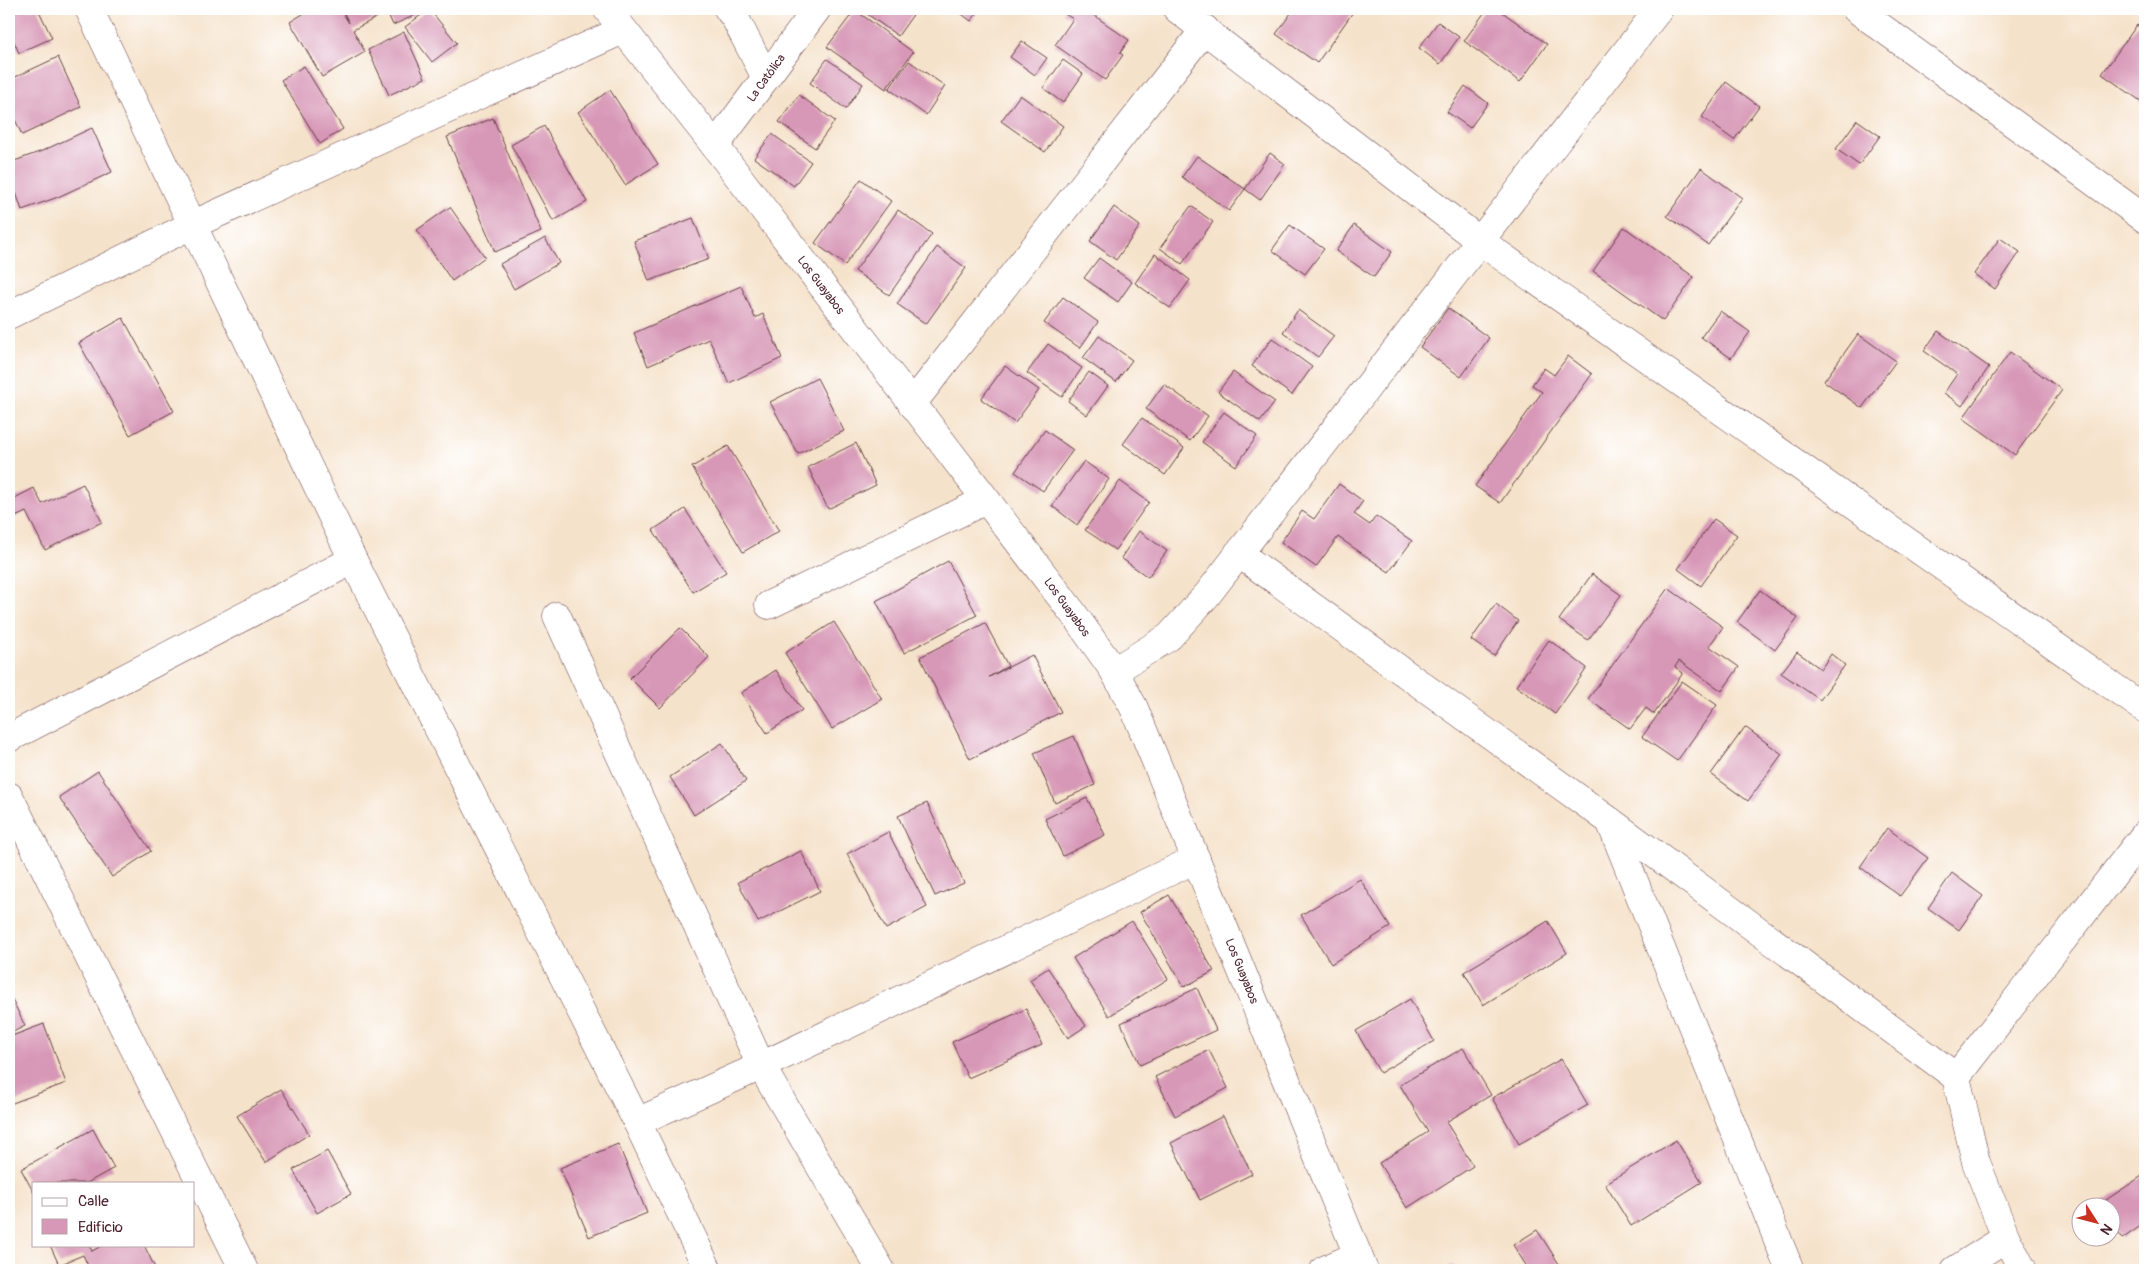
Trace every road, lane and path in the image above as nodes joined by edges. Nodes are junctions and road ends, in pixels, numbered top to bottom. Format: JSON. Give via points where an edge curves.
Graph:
{"nodes":[{"id":1,"x":89,"y":9,"type":"edge"},
{"id":2,"x":728,"y":9,"type":"edge"},
{"id":3,"x":817,"y":9,"type":"edge"},
{"id":4,"x":1177,"y":9,"type":"edge"},
{"id":5,"x":1659,"y":9,"type":"edge"},
{"id":6,"x":1856,"y":9,"type":"edge"},
{"id":7,"x":615,"y":19,"type":"edge"},
{"id":8,"x":1205,"y":29,"type":"junction"},
{"id":9,"x":766,"y":78,"type":"junction"},
{"id":10,"x":715,"y":146,"type":"junction"},
{"id":11,"x":2145,"y":219,"type":"edge"},
{"id":12,"x":194,"y":224,"type":"junction"},
{"id":13,"x":1480,"y":241,"type":"junction"},
{"id":14,"x":9,"y":315,"type":"edge"},
{"id":15,"x":912,"y":404,"type":"junction"},
{"id":16,"x":986,"y":500,"type":"junction"},
{"id":17,"x":1238,"y":553,"type":"junction"},
{"id":18,"x":353,"y":560,"type":"junction"},
{"id":19,"x":769,"y":605,"type":"dead end"},
{"id":20,"x":557,"y":616,"type":"dead end"},
{"id":21,"x":1114,"y":672,"type":"junction"},
{"id":22,"x":2145,"y":709,"type":"edge"},
{"id":23,"x":9,"y":738,"type":"edge"},
{"id":24,"x":9,"y":796,"type":"edge"},
{"id":25,"x":1610,"y":821,"type":"junction"},
{"id":26,"x":2145,"y":834,"type":"edge"},
{"id":27,"x":1196,"y":859,"type":"junction"},
{"id":28,"x":761,"y":1066,"type":"junction"},
{"id":29,"x":1956,"y":1077,"type":"junction"},
{"id":30,"x":637,"y":1122,"type":"junction"},
{"id":31,"x":2006,"y":1238,"type":"junction"},
{"id":32,"x":1361,"y":1262,"type":"edge"},
{"id":33,"x":244,"y":1270,"type":"edge"},
{"id":34,"x":708,"y":1270,"type":"edge"},
{"id":35,"x":881,"y":1270,"type":"edge"},
{"id":36,"x":1324,"y":1270,"type":"edge"},
{"id":37,"x":1790,"y":1270,"type":"edge"},
{"id":38,"x":1955,"y":1270,"type":"edge"},
{"id":39,"x":2023,"y":1270,"type":"edge"}],
"edges":[{"from":1,"to":12,"type":"street"},
{"from":2,"to":9,"type":"street"},
{"from":3,"to":9,"type":"street","name":"La Católica"},
{"from":4,"to":8,"type":"street"},
{"from":5,"to":13,"type":"street"},
{"from":6,"to":11,"type":"street"},
{"from":7,"to":10,"type":"street","name":"Los Guayabos"},
{"from":7,"to":12,"type":"street"},
{"from":8,"to":13,"type":"street"},
{"from":8,"to":15,"type":"street"},
{"from":9,"to":10,"type":"street","name":"La Católica"},
{"from":10,"to":15,"type":"street","name":"Los Guayabos"},
{"from":12,"to":14,"type":"street"},
{"from":12,"to":18,"type":"street"},
{"from":13,"to":17,"type":"street"},
{"from":13,"to":22,"type":"street"},
{"from":15,"to":16,"type":"street","name":"Los Guayabos"},
{"from":16,"to":19,"type":"street"},
{"from":16,"to":21,"type":"street","name":"Los Guayabos"},
{"from":17,"to":21,"type":"street","via":[[1207,595],[1169,637]]},
{"from":17,"to":25,"type":"street"},
{"from":18,"to":23,"type":"street"},
{"from":18,"to":30,"type":"street"},
{"from":20,"to":28,"type":"street"},
{"from":21,"to":27,"type":"street","name":"Los Guayabos","via":[[1134,708]]},
{"from":24,"to":33,"type":"street"},
{"from":25,"to":29,"type":"street"},
{"from":25,"to":37,"type":"street"},
{"from":26,"to":29,"type":"street"},
{"from":27,"to":28,"type":"street"},
{"from":27,"to":32,"type":"street","name":"Los Guayabos"},
{"from":28,"to":30,"type":"street"},
{"from":28,"to":35,"type":"street"},
{"from":29,"to":31,"type":"street","via":[[1976,1162]]},
{"from":30,"to":34,"type":"street"},
{"from":31,"to":38,"type":"street"},
{"from":31,"to":39,"type":"street"},
{"from":32,"to":36,"type":"street"}]}
